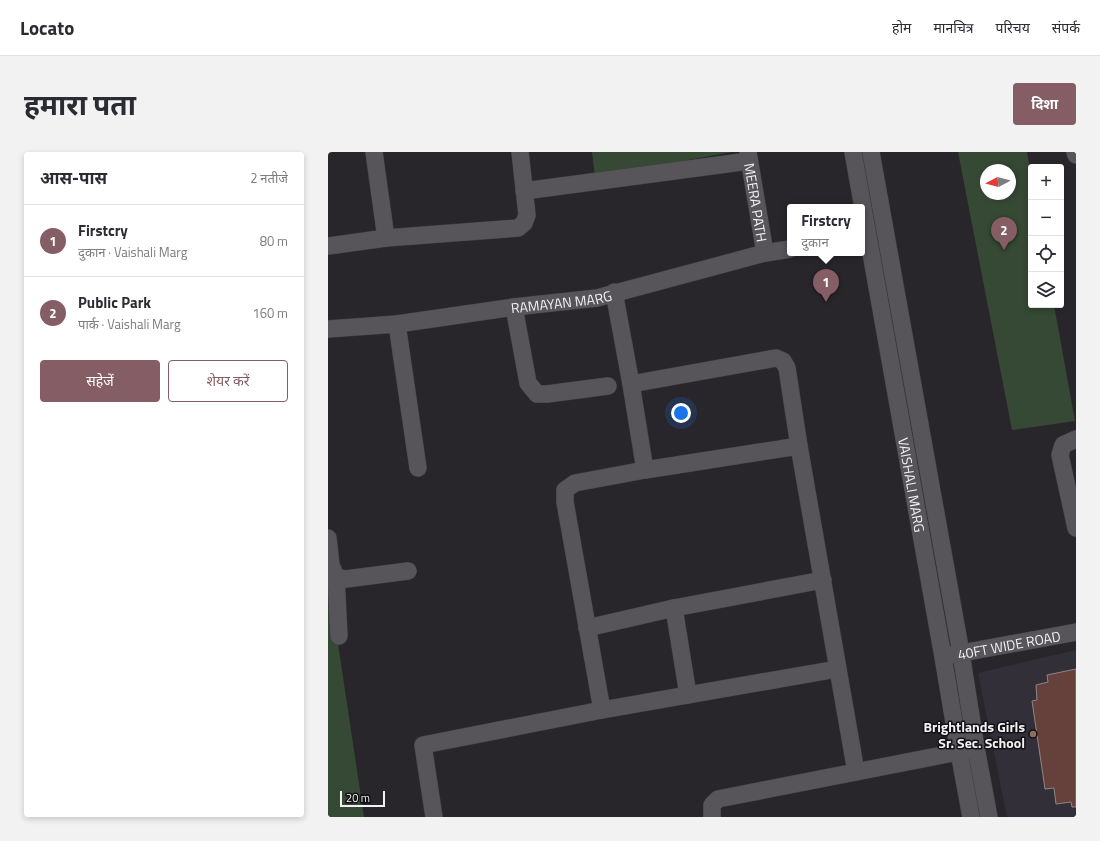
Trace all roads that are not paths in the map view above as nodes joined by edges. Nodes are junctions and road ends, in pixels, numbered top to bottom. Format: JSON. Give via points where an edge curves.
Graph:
{"nodes":[{"id":1,"x":374,"y":152,"type":"edge"},
{"id":2,"x":520,"y":152,"type":"edge"},
{"id":3,"x":853,"y":152,"type":"edge"},
{"id":4,"x":871,"y":152,"type":"edge"},
{"id":5,"x":1075,"y":152,"type":"edge"},
{"id":6,"x":1076,"y":155,"type":"edge"},
{"id":7,"x":748,"y":156,"type":"edge"},
{"id":8,"x":524,"y":191,"type":"junction"},
{"id":9,"x":860,"y":204,"type":"edge"},
{"id":10,"x":886,"y":235,"type":"junction"},
{"id":11,"x":386,"y":238,"type":"junction"},
{"id":12,"x":865,"y":239,"type":"edge"},
{"id":13,"x":328,"y":246,"type":"edge"},
{"id":14,"x":787,"y":249,"type":"edge"},
{"id":15,"x":765,"y":253,"type":"junction"},
{"id":16,"x":614,"y":292,"type":"junction"},
{"id":17,"x":514,"y":307,"type":"junction"},
{"id":18,"x":397,"y":324,"type":"junction"},
{"id":19,"x":328,"y":330,"type":"edge"},
{"id":20,"x":631,"y":384,"type":"junction"},
{"id":21,"x":608,"y":386,"type":"dead end"},
{"id":22,"x":1076,"y":439,"type":"edge"},
{"id":23,"x":799,"y":446,"type":"junction"},
{"id":24,"x":418,"y":468,"type":"dead end"},
{"id":25,"x":645,"y":470,"type":"junction"},
{"id":26,"x":1076,"y":528,"type":"edge"},
{"id":27,"x":328,"y":538,"type":"edge"},
{"id":28,"x":408,"y":571,"type":"dead end"},
{"id":29,"x":336,"y":577,"type":"junction"},
{"id":30,"x":823,"y":580,"type":"junction"},
{"id":31,"x":674,"y":608,"type":"junction"},
{"id":32,"x":588,"y":628,"type":"junction"},
{"id":33,"x":1076,"y":632,"type":"edge"},
{"id":34,"x":339,"y":636,"type":"dead end"},
{"id":35,"x":961,"y":653,"type":"junction"},
{"id":36,"x":943,"y":657,"type":"junction"},
{"id":37,"x":837,"y":669,"type":"junction"},
{"id":38,"x":688,"y":695,"type":"junction"},
{"id":39,"x":602,"y":710,"type":"junction"},
{"id":40,"x":976,"y":748,"type":"junction"},
{"id":41,"x":958,"y":752,"type":"junction"},
{"id":42,"x":856,"y":772,"type":"junction"},
{"id":43,"x":434,"y":817,"type":"edge"},
{"id":44,"x":712,"y":817,"type":"edge"},
{"id":45,"x":971,"y":817,"type":"edge"},
{"id":46,"x":989,"y":817,"type":"edge"}],
"edges":[{"from":1,"to":11,"type":"street"},
{"from":2,"to":8,"type":"street"},
{"from":3,"to":9,"type":"street","name":"VAISHALI MARG"},
{"from":4,"to":10,"type":"street","name":"VAISHALI MARG"},
{"from":5,"to":6,"type":"street"},
{"from":7,"to":8,"type":"street"},
{"from":7,"to":15,"type":"street","name":"MEERA PATH"},
{"from":8,"to":11,"type":"street","via":[[527,215],[524,223],[518,228]]},
{"from":10,"to":12,"type":"street"},
{"from":10,"to":35,"type":"street","name":"VAISHALI MARG"},
{"from":11,"to":13,"type":"street"},
{"from":12,"to":36,"type":"street","name":"VAISHALI MARG"},
{"from":14,"to":15,"type":"street","name":"RAMAYAN MARG"},
{"from":15,"to":16,"type":"street","name":"RAMAYAN MARG"},
{"from":16,"to":17,"type":"street","name":"RAMAYAN MARG","via":[[597,298]]},
{"from":16,"to":20,"type":"street"},
{"from":17,"to":18,"type":"street","name":"RAMAYAN MARG"},
{"from":17,"to":21,"type":"street","via":[[528,383],[536,394]]},
{"from":18,"to":19,"type":"street","name":"RAMAYAN MARG"},
{"from":18,"to":24,"type":"street"},
{"from":20,"to":23,"type":"street","via":[[776,358],[783,361],[788,368]]},
{"from":20,"to":25,"type":"street"},
{"from":22,"to":26,"type":"street","via":[[1064,445],[1060,455]]},
{"from":23,"to":25,"type":"street"},
{"from":23,"to":30,"type":"street"},
{"from":25,"to":32,"type":"street","via":[[575,483],[565,490]]},
{"from":27,"to":29,"type":"street","via":[[331,564]]},
{"from":28,"to":29,"type":"street"},
{"from":29,"to":34,"type":"street"},
{"from":30,"to":31,"type":"street"},
{"from":30,"to":37,"type":"street"},
{"from":31,"to":32,"type":"street"},
{"from":31,"to":38,"type":"street"},
{"from":32,"to":39,"type":"street"},
{"from":33,"to":35,"type":"street","name":"40FT WIDE ROAD"},
{"from":35,"to":36,"type":"street","name":"40FT WIDE ROAD"},
{"from":35,"to":40,"type":"street","name":"VAISHALI MARG"},
{"from":36,"to":41,"type":"street","name":"VAISHALI MARG"},
{"from":37,"to":38,"type":"street"},
{"from":37,"to":42,"type":"street"},
{"from":38,"to":39,"type":"street"},
{"from":39,"to":43,"type":"street","via":[[423,745]]},
{"from":40,"to":41,"type":"street"},
{"from":40,"to":46,"type":"street","name":"VAISHALI MARG"},
{"from":41,"to":42,"type":"street"},
{"from":41,"to":45,"type":"street","name":"VAISHALI MARG"},
{"from":42,"to":44,"type":"street","via":[[718,799],[712,805]]}]}
